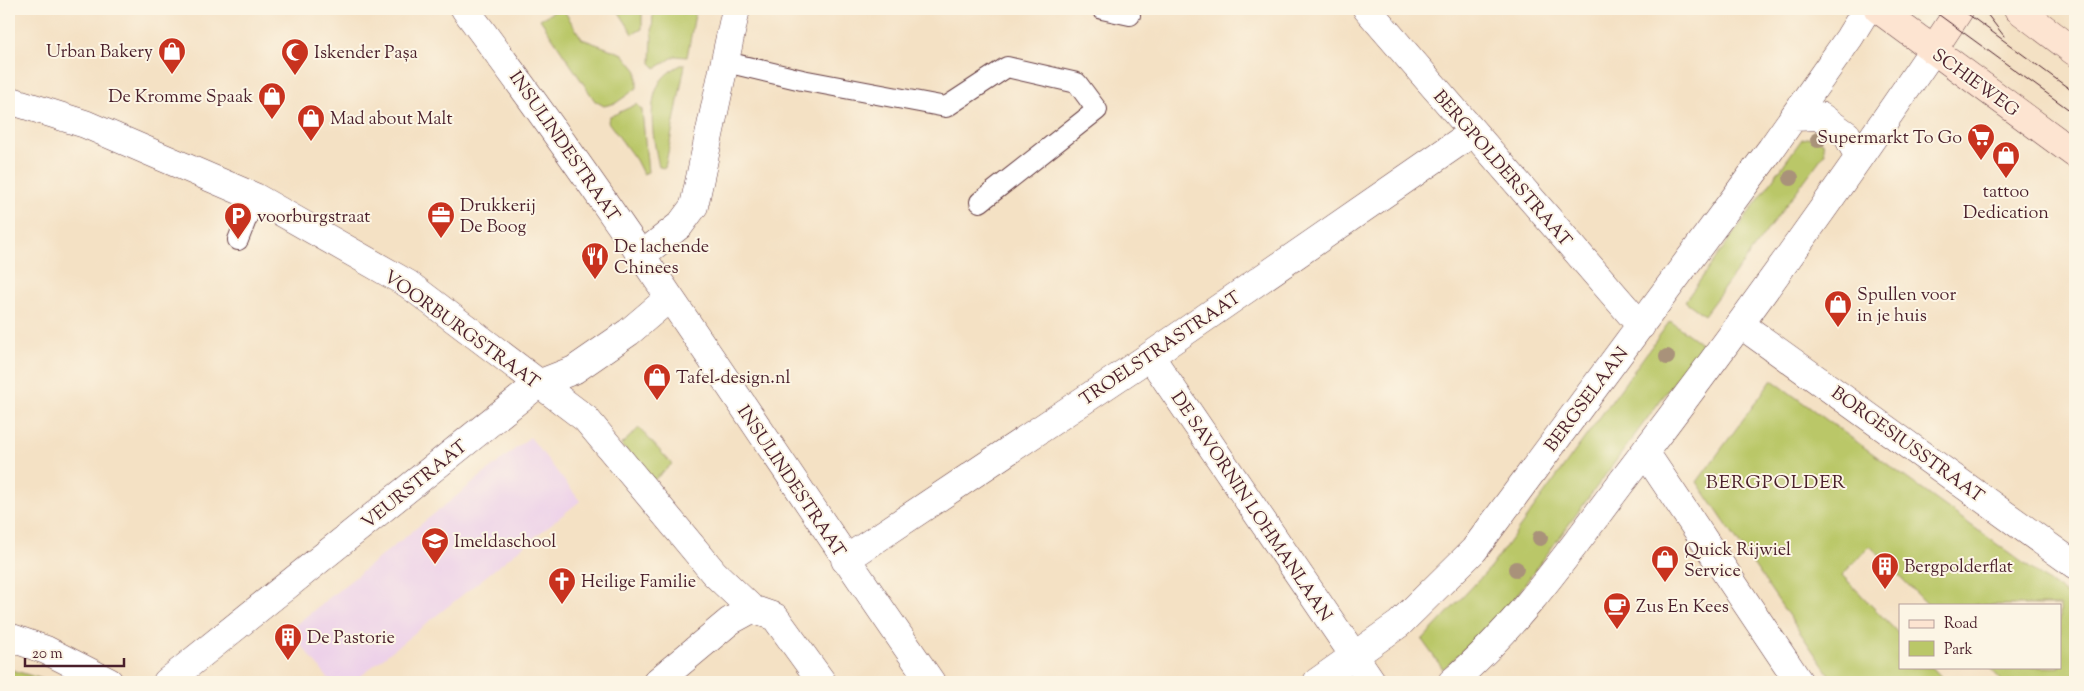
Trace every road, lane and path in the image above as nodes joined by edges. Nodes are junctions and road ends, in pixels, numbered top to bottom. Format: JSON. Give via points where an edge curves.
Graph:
{"nodes":[{"id":1,"x":465,"y":9,"type":"edge"},
{"id":2,"x":736,"y":9,"type":"edge"},
{"id":3,"x":1102,"y":9,"type":"edge"},
{"id":4,"x":1367,"y":9,"type":"edge"},
{"id":5,"x":1867,"y":9,"type":"edge"},
{"id":6,"x":1878,"y":9,"type":"edge"},
{"id":7,"x":1960,"y":9,"type":"edge"},
{"id":8,"x":2018,"y":9,"type":"edge"},
{"id":9,"x":1130,"y":15,"type":"dead end"},
{"id":10,"x":1933,"y":50,"type":"junction"},
{"id":11,"x":2075,"y":52,"type":"edge"},
{"id":12,"x":726,"y":62,"type":"junction"},
{"id":13,"x":9,"y":100,"type":"edge"},
{"id":14,"x":1794,"y":117,"type":"junction"},
{"id":15,"x":1472,"y":133,"type":"junction"},
{"id":16,"x":2075,"y":154,"type":"edge"},
{"id":17,"x":1859,"y":157,"type":"junction"},
{"id":18,"x":255,"y":197,"type":"junction"},
{"id":19,"x":980,"y":202,"type":"dead end"},
{"id":20,"x":238,"y":240,"type":"dead end"},
{"id":21,"x":642,"y":255,"type":"junction"},
{"id":22,"x":669,"y":298,"type":"junction"},
{"id":23,"x":1740,"y":324,"type":"junction"},
{"id":24,"x":1641,"y":326,"type":"junction"},
{"id":25,"x":1150,"y":356,"type":"junction"},
{"id":26,"x":538,"y":384,"type":"junction"},
{"id":27,"x":1645,"y":452,"type":"junction"},
{"id":28,"x":845,"y":560,"type":"junction"},
{"id":29,"x":2075,"y":565,"type":"edge"},
{"id":30,"x":752,"y":609,"type":"junction"},
{"id":31,"x":9,"y":637,"type":"edge"},
{"id":32,"x":1353,"y":657,"type":"junction"},
{"id":33,"x":109,"y":682,"type":"edge"},
{"id":34,"x":167,"y":682,"type":"edge"},
{"id":35,"x":656,"y":682,"type":"edge"},
{"id":36,"x":822,"y":682,"type":"edge"},
{"id":37,"x":930,"y":682,"type":"edge"},
{"id":38,"x":1317,"y":682,"type":"edge"},
{"id":39,"x":1372,"y":682,"type":"edge"},
{"id":40,"x":1452,"y":682,"type":"edge"},
{"id":41,"x":1799,"y":682,"type":"edge"}],
"edges":[{"from":1,"to":21,"type":"street","name":"INSULINDESTRAAT"},
{"from":2,"to":12,"type":"street"},
{"from":3,"to":9,"type":"lane"},
{"from":4,"to":15,"type":"street","name":"BERGPOLDERSTRAAT"},
{"from":5,"to":14,"type":"street","name":"BERGSELAAN"},
{"from":6,"to":10,"type":"main road","name":"SCHIEWEG"},
{"from":7,"to":10,"type":"main road"},
{"from":8,"to":11,"type":"main road"},
{"from":10,"to":16,"type":"main road","name":"SCHIEWEG"},
{"from":10,"to":17,"type":"street"},
{"from":12,"to":19,"type":"lane","via":[[946,107],[1007,67],[1078,83],[1097,110]]},
{"from":12,"to":21,"type":"street","via":[[694,206],[680,225]]},
{"from":13,"to":18,"type":"street","name":"VOORBURGSTRAAT","via":[[85,124]]},
{"from":14,"to":17,"type":"street","via":[[1820,116],[1847,135]]},
{"from":14,"to":24,"type":"street","name":"BERGSELAAN"},
{"from":15,"to":24,"type":"street","name":"BERGPOLDERSTRAAT"},
{"from":15,"to":25,"type":"street","name":"TROELSTRASTRAAT"},
{"from":17,"to":23,"type":"street"},
{"from":18,"to":20,"type":"lane"},
{"from":18,"to":26,"type":"street","name":"VOORBURGSTRAAT","via":[[408,284]]},
{"from":21,"to":22,"type":"street","name":"INSULINDESTRAAT"},
{"from":22,"to":26,"type":"street","name":"VEURSTRAAT","via":[[630,332],[574,370]]},
{"from":22,"to":28,"type":"street","name":"INSULINDESTRAAT"},
{"from":23,"to":27,"type":"street"},
{"from":23,"to":29,"type":"street","name":"BORGESIUSSTRAAT"},
{"from":24,"to":32,"type":"street","name":"BERGSELAAN","via":[[1474,550],[1399,624]]},
{"from":25,"to":28,"type":"street","name":"TROELSTRASTRAAT"},
{"from":25,"to":32,"type":"street","name":"DE SAVORNIN LOHMANLAAN"},
{"from":26,"to":30,"type":"street","name":"VOORBURGSTRAAT","via":[[586,419],[698,555]]},
{"from":26,"to":34,"type":"street","name":"VEURSTRAAT"},
{"from":27,"to":40,"type":"street","via":[[1522,612],[1483,656]]},
{"from":27,"to":41,"type":"street"},
{"from":28,"to":37,"type":"street","name":"INSULINDESTRAAT"},
{"from":30,"to":35,"type":"street","via":[[730,621]]},
{"from":30,"to":36,"type":"street","name":"VOORBURGSTRAAT","via":[[775,617]]},
{"from":31,"to":33,"type":"street","via":[[46,650]]},
{"from":32,"to":38,"type":"street","name":"BERGSELAAN"},
{"from":32,"to":39,"type":"street"}]}
